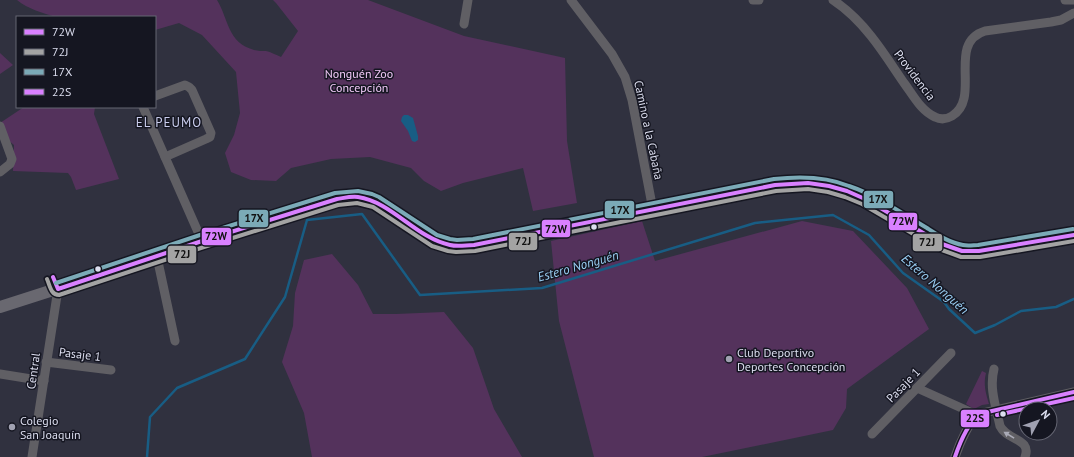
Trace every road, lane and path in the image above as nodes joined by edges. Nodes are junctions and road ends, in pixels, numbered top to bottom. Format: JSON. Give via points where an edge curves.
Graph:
{"nodes":[{"id":1,"x":468,"y":0,"type":"edge"},
{"id":2,"x":571,"y":0,"type":"edge"},
{"id":3,"x":754,"y":0,"type":"edge"},
{"id":4,"x":759,"y":0,"type":"edge"},
{"id":5,"x":833,"y":0,"type":"edge"},
{"id":6,"x":1065,"y":0,"type":"edge"},
{"id":7,"x":1074,"y":0,"type":"edge"},
{"id":8,"x":1074,"y":13,"type":"edge"},
{"id":9,"x":464,"y":24,"type":"dead end"},
{"id":10,"x":156,"y":96,"type":"edge"},
{"id":11,"x":143,"y":108,"type":"edge"},
{"id":12,"x":0,"y":126,"type":"edge"},
{"id":13,"x":164,"y":156,"type":"junction"},
{"id":14,"x":0,"y":172,"type":"edge"},
{"id":15,"x":654,"y":210,"type":"junction"},
{"id":16,"x":1074,"y":235,"type":"edge"},
{"id":17,"x":202,"y":241,"type":"junction"},
{"id":18,"x":157,"y":257,"type":"junction"},
{"id":19,"x":58,"y":289,"type":"junction"},
{"id":20,"x":0,"y":307,"type":"edge"},
{"id":21,"x":175,"y":341,"type":"dead end"},
{"id":22,"x":950,"y":353,"type":"dead end"},
{"id":23,"x":46,"y":362,"type":"junction"},
{"id":24,"x":994,"y":369,"type":"dead end"},
{"id":25,"x":111,"y":370,"type":"dead end"},
{"id":26,"x":0,"y":374,"type":"edge"},
{"id":27,"x":44,"y":381,"type":"junction"},
{"id":28,"x":917,"y":388,"type":"junction"},
{"id":29,"x":1074,"y":392,"type":"edge"},
{"id":30,"x":996,"y":409,"type":"junction"},
{"id":31,"x":977,"y":415,"type":"junction"},
{"id":32,"x":872,"y":434,"type":"dead end"},
{"id":33,"x":32,"y":457,"type":"edge"},
{"id":34,"x":955,"y":457,"type":"edge"},
{"id":35,"x":1025,"y":457,"type":"edge"}],
"edges":[{"from":1,"to":9,"type":"street"},
{"from":2,"to":15,"type":"street","name":"Camino a la Cabaña","via":[[612,54],[625,77]]},
{"from":3,"to":4,"type":"street"},
{"from":5,"to":8,"type":"street","name":"Providencia","via":[[864,27],[921,106],[934,117],[943,119],[956,113],[963,103],[967,51],[970,41],[977,34],[1061,20]]},
{"from":6,"to":7,"type":"street"},
{"from":10,"to":13,"type":"street","via":[[185,85],[189,86],[211,133],[206,139]]},
{"from":11,"to":13,"type":"street"},
{"from":12,"to":14,"type":"street","via":[[12,159]]},
{"from":13,"to":17,"type":"street"},
{"from":15,"to":16,"type":"main road","via":[[775,185],[808,183],[856,194],[942,244],[962,251],[979,251]]},
{"from":15,"to":17,"type":"main road","via":[[474,245],[457,246],[428,237],[376,202],[351,197],[337,199]]},
{"from":17,"to":18,"type":"main road"},
{"from":18,"to":19,"type":"main road"},
{"from":18,"to":21,"type":"street"},
{"from":19,"to":20,"type":"main road"},
{"from":19,"to":23,"type":"street","name":"Central"},
{"from":22,"to":28,"type":"street","name":"Pasaje 1"},
{"from":23,"to":25,"type":"street","name":"Pasaje 1"},
{"from":23,"to":27,"type":"street","name":"Central"},
{"from":24,"to":30,"type":"street","via":[[992,385]]},
{"from":26,"to":27,"type":"street"},
{"from":27,"to":33,"type":"street","name":"Central"},
{"from":28,"to":31,"type":"street"},
{"from":28,"to":32,"type":"street","name":"Pasaje 1"},
{"from":29,"to":30,"type":"street"},
{"from":30,"to":31,"type":"street"},
{"from":35,"to":30,"type":"street","one_way":true,"via":[[1026,447],[1022,442],[1002,431]]},
{"from":31,"to":34,"type":"street"}]}
